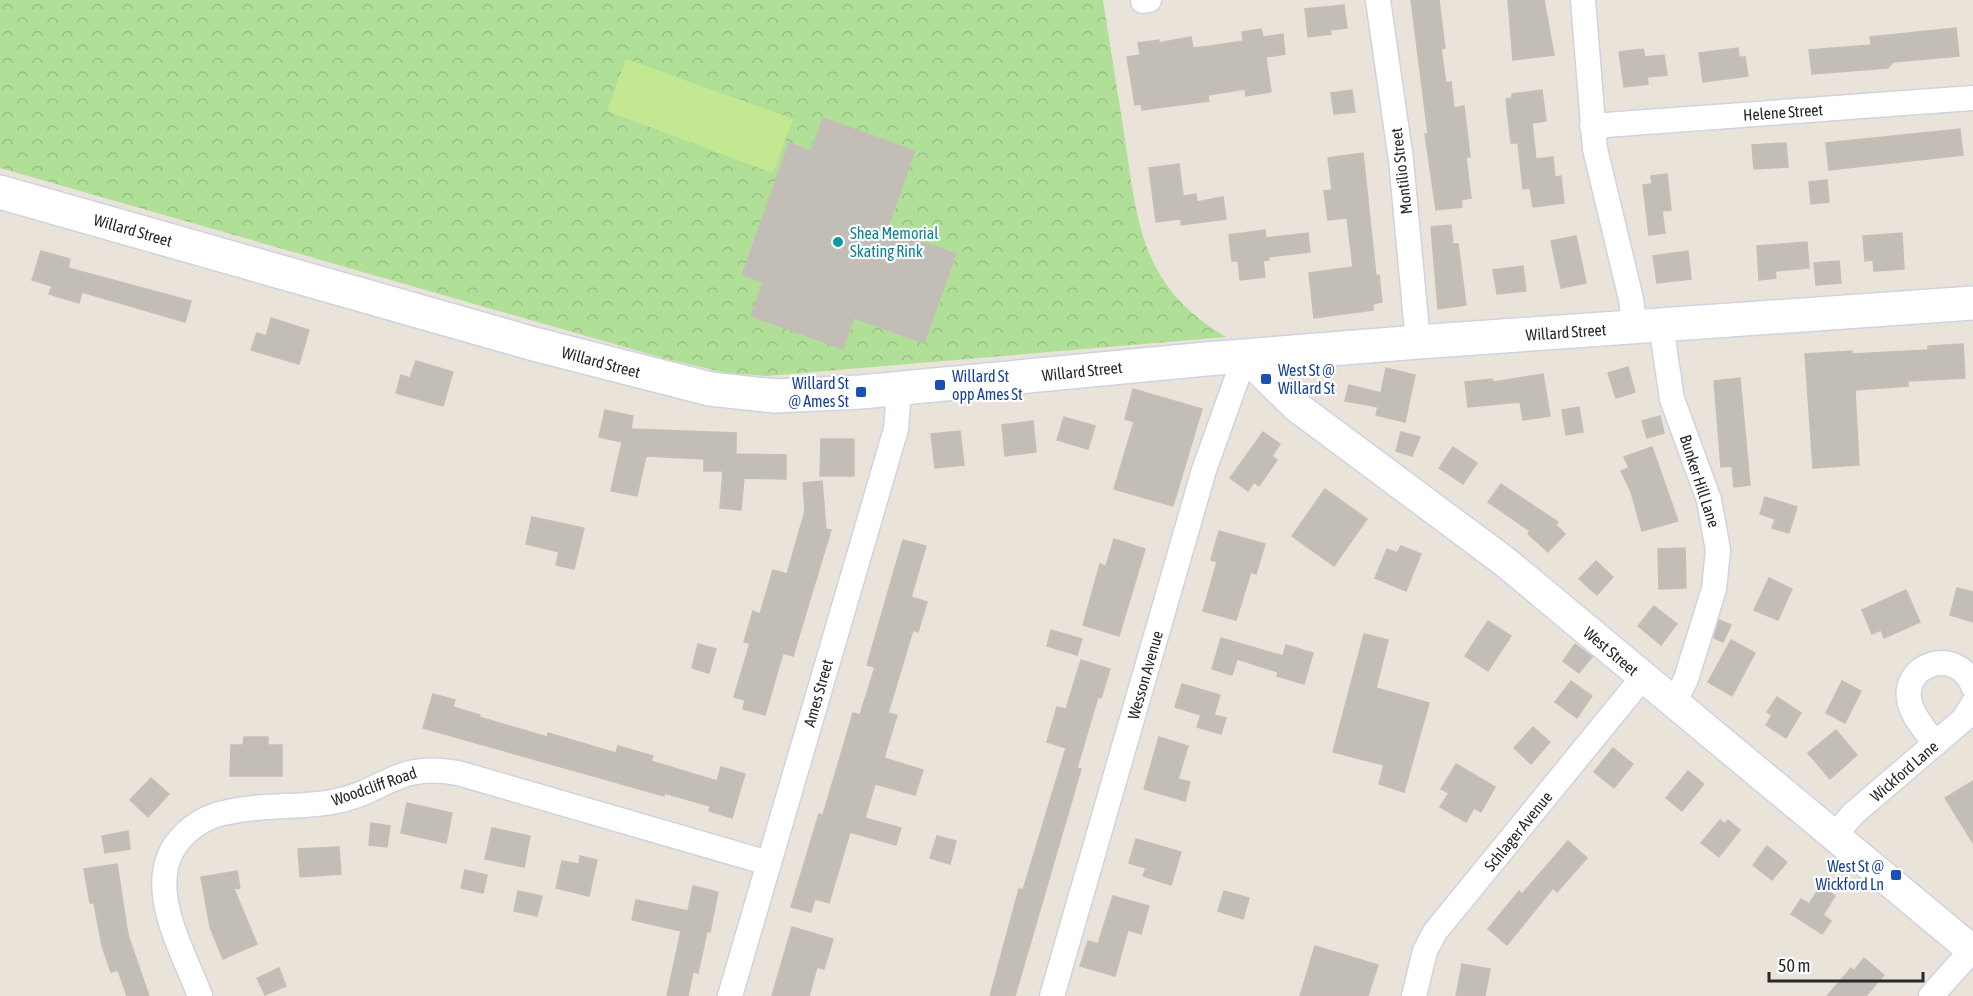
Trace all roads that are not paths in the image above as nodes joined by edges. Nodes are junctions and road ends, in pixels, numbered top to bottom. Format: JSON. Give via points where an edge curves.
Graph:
{"nodes":[{"id":1,"x":1149,"y":0,"type":"edge"},
{"id":2,"x":1378,"y":0,"type":"edge"},
{"id":3,"x":1582,"y":0,"type":"edge"},
{"id":4,"x":1143,"y":1,"type":"edge"},
{"id":5,"x":1973,"y":98,"type":"edge"},
{"id":6,"x":1592,"y":126,"type":"junction"},
{"id":7,"x":0,"y":192,"type":"edge"},
{"id":8,"x":1973,"y":303,"type":"edge"},
{"id":9,"x":1648,"y":326,"type":"junction"},
{"id":10,"x":1418,"y":342,"type":"junction"},
{"id":11,"x":1245,"y":356,"type":"junction"},
{"id":12,"x":899,"y":389,"type":"junction"},
{"id":13,"x":1643,"y":677,"type":"junction"},
{"id":14,"x":1973,"y":686,"type":"edge"},
{"id":15,"x":1674,"y":703,"type":"junction"},
{"id":16,"x":1973,"y":704,"type":"edge"},
{"id":17,"x":1935,"y":744,"type":"junction"},
{"id":18,"x":1833,"y":837,"type":"junction"},
{"id":19,"x":768,"y":863,"type":"junction"},
{"id":20,"x":1972,"y":951,"type":"edge"},
{"id":21,"x":200,"y":996,"type":"edge"},
{"id":22,"x":730,"y":996,"type":"edge"},
{"id":23,"x":1052,"y":996,"type":"edge"},
{"id":24,"x":1414,"y":996,"type":"edge"},
{"id":25,"x":1931,"y":996,"type":"edge"}],
"edges":[{"from":1,"to":4,"type":"street"},
{"from":2,"to":10,"type":"street","name":"Montilio Street","via":[[1402,172]]},
{"from":3,"to":6,"type":"street","name":"Bunker Hill Lane"},
{"from":5,"to":6,"type":"street","name":"Helene Street"},
{"from":6,"to":9,"type":"street","name":"Bunker Hill Lane","via":[[1599,171],[1631,299]]},
{"from":7,"to":12,"type":"main road","name":"Willard Street","via":[[687,384],[775,396]]},
{"from":8,"to":9,"type":"main road","name":"Willard Street"},
{"from":9,"to":10,"type":"main road","name":"Willard Street"},
{"from":9,"to":15,"type":"street","name":"Bunker Hill Lane","via":[[1709,500],[1718,550],[1714,589],[1686,679]]},
{"from":10,"to":11,"type":"main road","name":"Willard Street"},
{"from":11,"to":12,"type":"main road","name":"Willard Street"},
{"from":11,"to":13,"type":"street","name":"West Street","via":[[1281,394],[1484,545]]},
{"from":11,"to":23,"type":"street","name":"Wesson Avenue","via":[[1209,453]]},
{"from":12,"to":19,"type":"street","name":"Ames Street","via":[[896,429]]},
{"from":13,"to":15,"type":"street","name":"West Street"},
{"from":13,"to":24,"type":"street","name":"Schlager Avenue","via":[[1435,932],[1425,951]]},
{"from":14,"to":17,"type":"street","via":[[1965,672],[1946,663],[1931,664],[1915,677],[1910,689],[1911,705]]},
{"from":15,"to":18,"type":"street","name":"West Street"},
{"from":16,"to":17,"type":"street","name":"Wickford Lane","via":[[1967,716]]},
{"from":17,"to":18,"type":"street","name":"Wickford Lane","via":[[1854,813]]},
{"from":18,"to":20,"type":"street","name":"West Street"},
{"from":19,"to":21,"type":"street","name":"Woodcliff Road","via":[[434,770],[399,775],[333,802],[229,811],[185,833],[171,852],[163,874],[165,903]]},
{"from":19,"to":22,"type":"street","name":"Ames Street"},
{"from":20,"to":25,"type":"street"}]}
